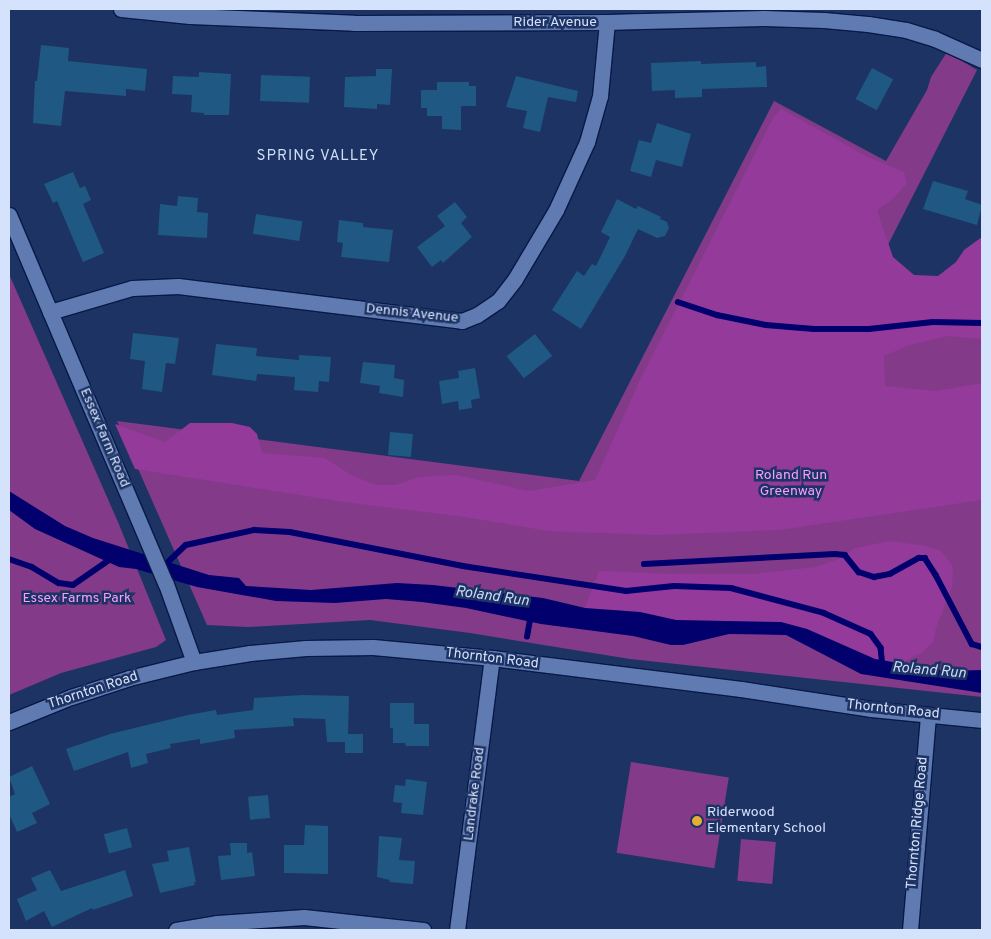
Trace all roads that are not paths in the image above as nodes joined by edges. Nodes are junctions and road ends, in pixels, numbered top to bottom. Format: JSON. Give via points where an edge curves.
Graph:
{"nodes":[{"id":1,"x":121,"y":9,"type":"edge"},
{"id":2,"x":607,"y":22,"type":"junction"},
{"id":3,"x":982,"y":60,"type":"edge"},
{"id":4,"x":9,"y":215,"type":"edge"},
{"id":5,"x":50,"y":312,"type":"junction"},
{"id":6,"x":492,"y":658,"type":"junction"},
{"id":7,"x":194,"y":662,"type":"junction"},
{"id":8,"x":928,"y":715,"type":"junction"},
{"id":9,"x":982,"y":720,"type":"edge"},
{"id":10,"x":9,"y":722,"type":"edge"},
{"id":11,"x":176,"y":930,"type":"edge"},
{"id":12,"x":423,"y":930,"type":"edge"},
{"id":13,"x":457,"y":930,"type":"edge"},
{"id":14,"x":910,"y":930,"type":"edge"}],
"edges":[{"from":1,"to":2,"type":"street","name":"Rider Avenue","via":[[190,16],[354,24]]},
{"from":2,"to":3,"type":"street","name":"Rider Avenue","via":[[764,18],[868,24],[906,30]]},
{"from":2,"to":5,"type":"street","name":"Dennis Avenue","via":[[600,96],[587,142],[556,210],[515,279],[498,301],[477,315],[462,321],[178,286],[125,289]]},
{"from":4,"to":5,"type":"street","name":"Essex Farm Road"},
{"from":5,"to":7,"type":"street","name":"Essex Farm Road","via":[[166,584]]},
{"from":6,"to":7,"type":"street","name":"Thornton Road","via":[[373,647],[306,648]]},
{"from":6,"to":8,"type":"street","name":"Thornton Road"},
{"from":6,"to":13,"type":"street","name":"Landrake Road"},
{"from":7,"to":10,"type":"street","name":"Thornton Road","via":[[129,678]]},
{"from":8,"to":9,"type":"street","name":"Thornton Road"},
{"from":8,"to":14,"type":"street","name":"Thornton Ridge Road"},
{"from":11,"to":12,"type":"street","via":[[225,922],[304,917]]}]}
